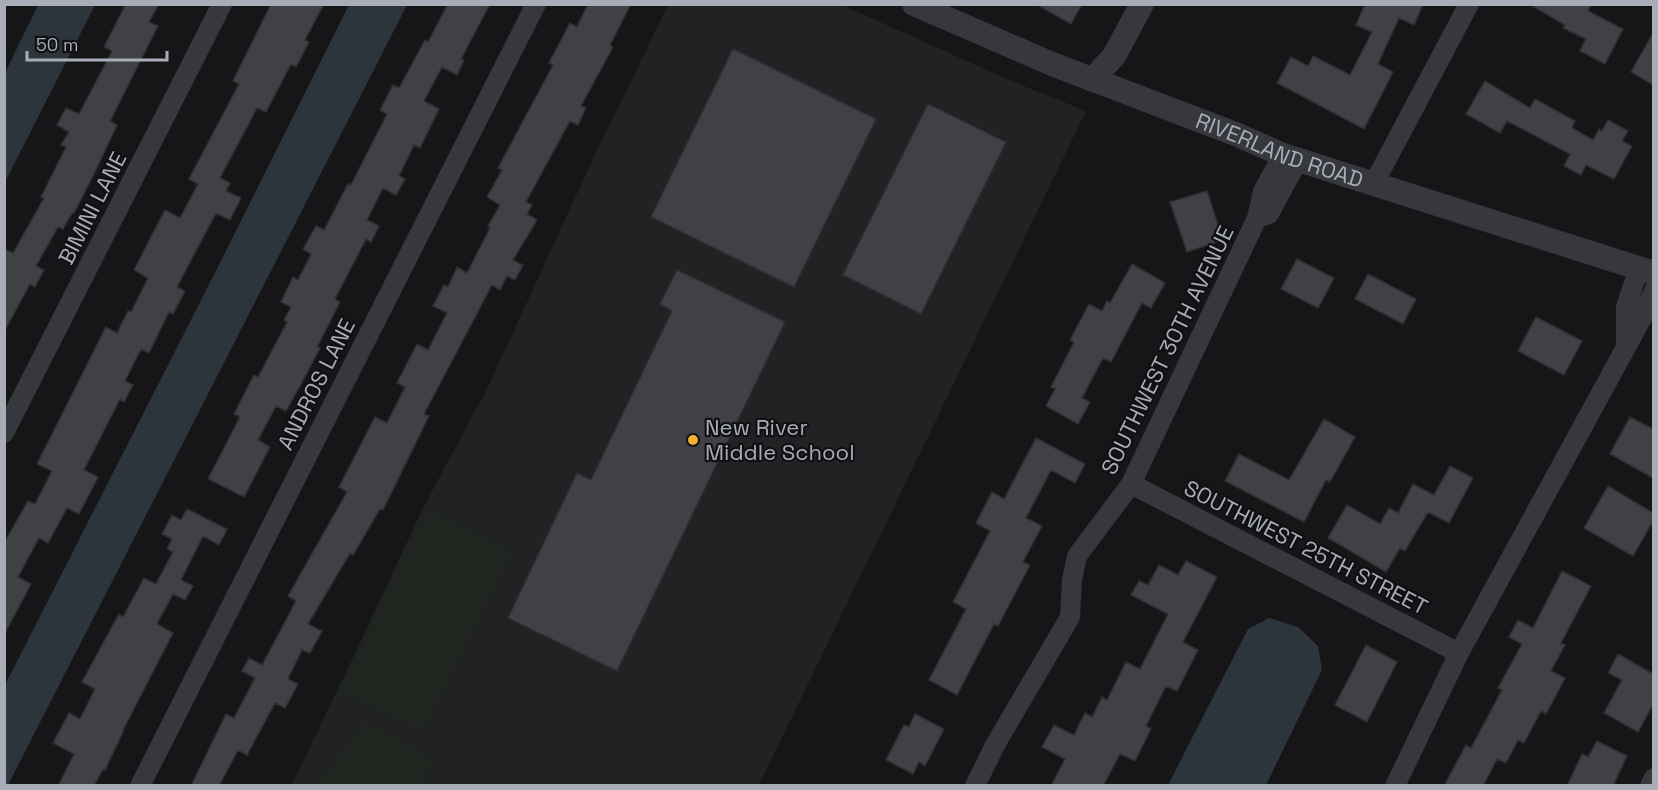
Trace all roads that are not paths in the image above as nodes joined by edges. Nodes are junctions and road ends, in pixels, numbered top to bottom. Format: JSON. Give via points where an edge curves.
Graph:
{"nodes":[{"id":1,"x":222,"y":4,"type":"edge"},
{"id":2,"x":536,"y":4,"type":"edge"},
{"id":3,"x":914,"y":4,"type":"edge"},
{"id":4,"x":1142,"y":4,"type":"edge"},
{"id":5,"x":1469,"y":4,"type":"edge"},
{"id":6,"x":1092,"y":80,"type":"junction"},
{"id":7,"x":1290,"y":157,"type":"junction"},
{"id":8,"x":1373,"y":185,"type":"junction"},
{"id":9,"x":1646,"y":271,"type":"edge"},
{"id":10,"x":1653,"y":291,"type":"edge"},
{"id":11,"x":1626,"y":349,"type":"junction"},
{"id":12,"x":4,"y":433,"type":"edge"},
{"id":13,"x":1131,"y":484,"type":"junction"},
{"id":14,"x":1459,"y":653,"type":"junction"},
{"id":15,"x":1653,"y":778,"type":"edge"},
{"id":16,"x":140,"y":786,"type":"edge"},
{"id":17,"x":975,"y":786,"type":"edge"},
{"id":18,"x":1395,"y":786,"type":"edge"},
{"id":19,"x":1650,"y":786,"type":"edge"}],
"edges":[{"from":1,"to":12,"type":"street","name":"BIMINI LANE"},
{"from":2,"to":16,"type":"street","name":"ANDROS LANE"},
{"from":3,"to":6,"type":"street","name":"RIVERLAND ROAD"},
{"from":4,"to":6,"type":"street","via":[[1114,56]]},
{"from":5,"to":8,"type":"street"},
{"from":6,"to":7,"type":"street","name":"RIVERLAND ROAD"},
{"from":7,"to":8,"type":"street","name":"RIVERLAND ROAD"},
{"from":7,"to":13,"type":"street","name":"SOUTHWEST 30TH AVENUE","via":[[1269,214],[1257,218]]},
{"from":8,"to":9,"type":"street","name":"RIVERLAND ROAD"},
{"from":9,"to":11,"type":"street","via":[[1626,307]]},
{"from":10,"to":11,"type":"street"},
{"from":11,"to":14,"type":"street"},
{"from":13,"to":14,"type":"street","name":"SOUTHWEST 25TH STREET"},
{"from":13,"to":17,"type":"street","name":"SOUTHWEST 30TH AVENUE","via":[[1077,556],[1070,617]]},
{"from":14,"to":18,"type":"street"},
{"from":15,"to":19,"type":"street"}]}
